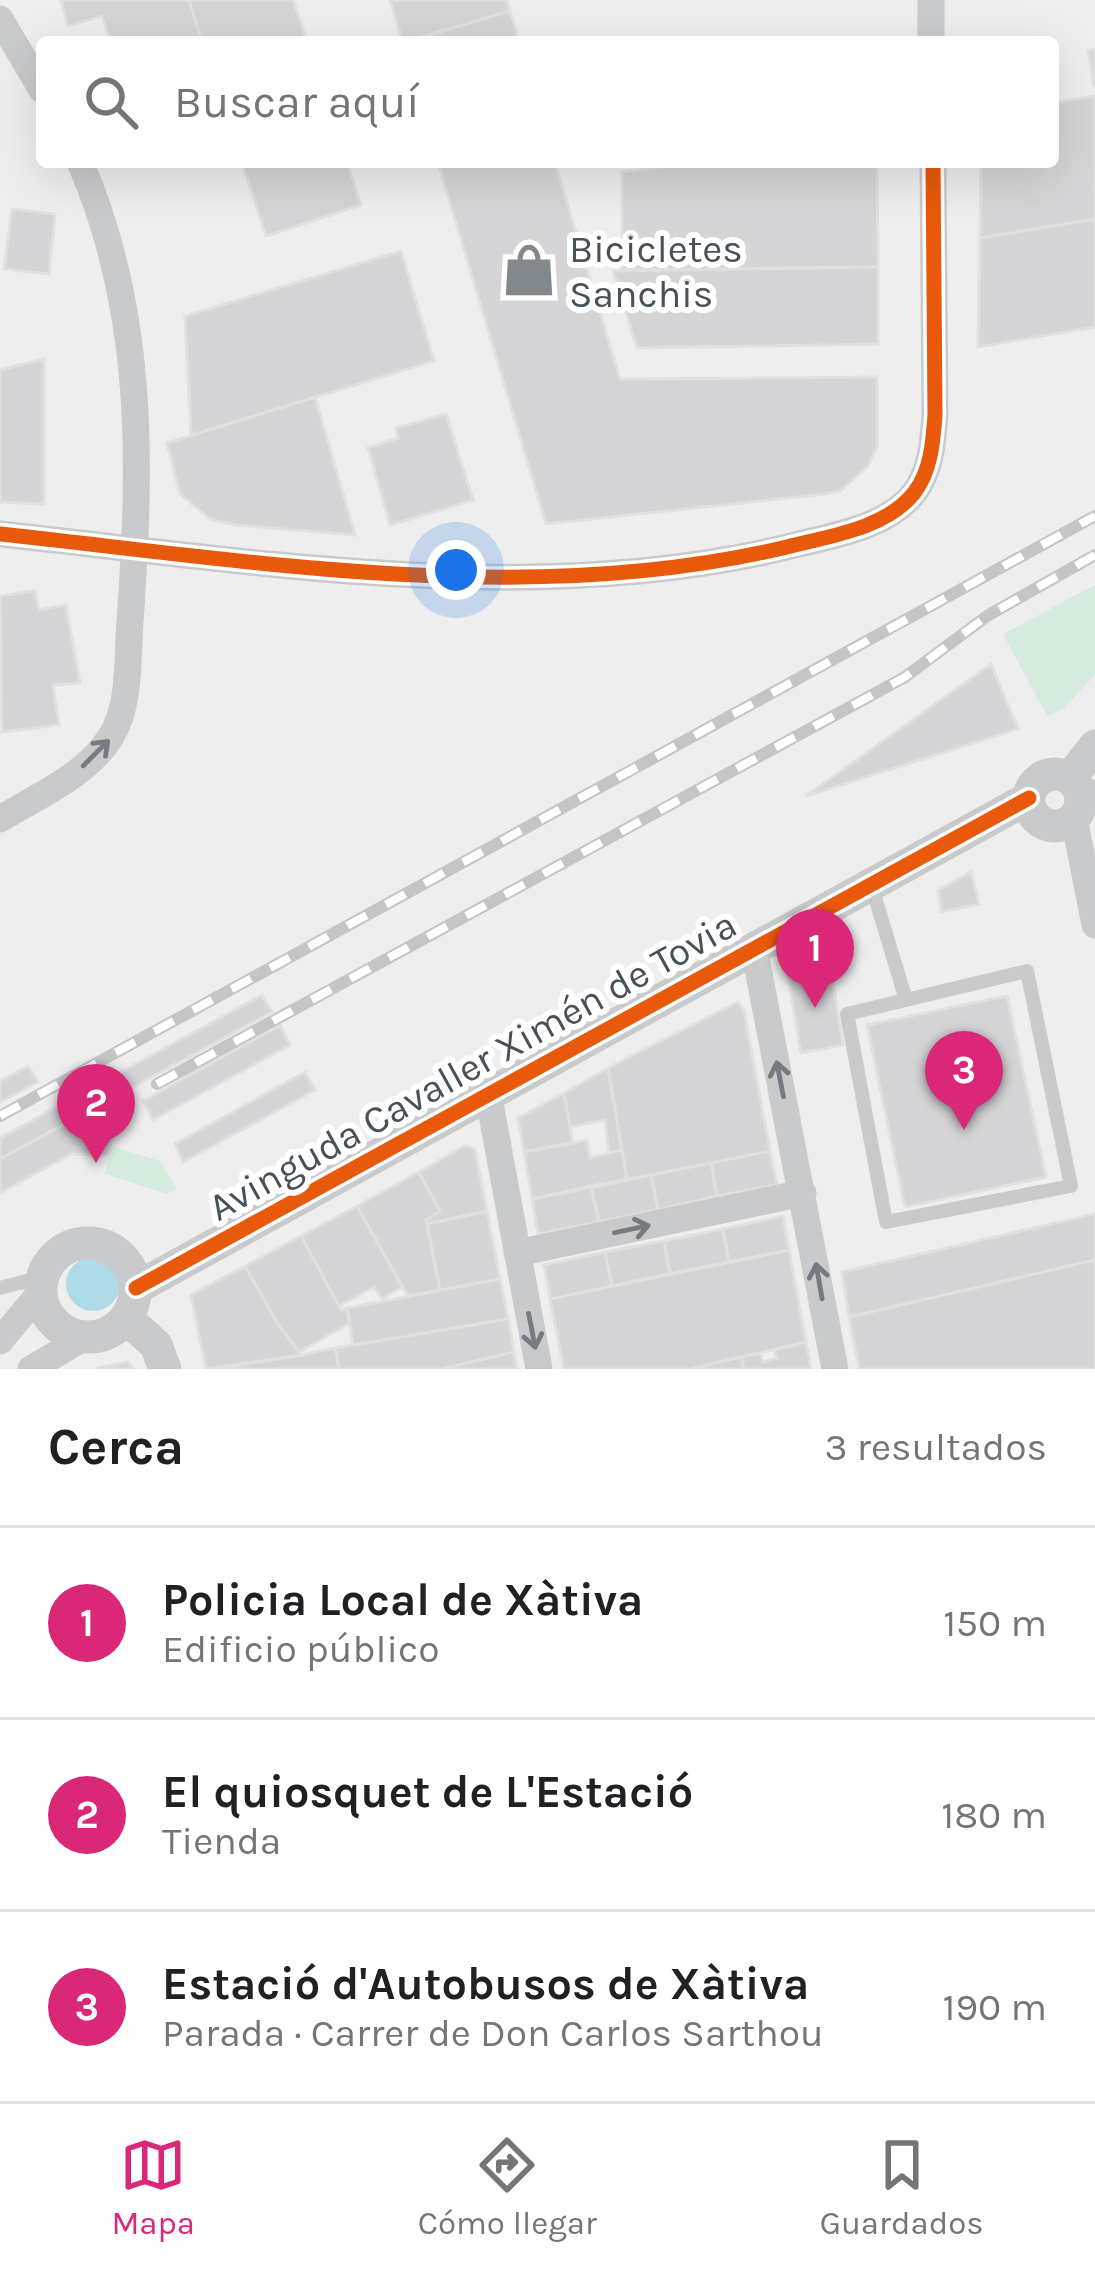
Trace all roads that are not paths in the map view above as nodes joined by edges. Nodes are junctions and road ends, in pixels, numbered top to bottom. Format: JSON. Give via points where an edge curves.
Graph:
{"nodes":[{"id":1,"x":931,"y":0,"type":"edge"},
{"id":2,"x":0,"y":19,"type":"edge"},
{"id":3,"x":931,"y":36,"type":"edge"},
{"id":4,"x":36,"y":80,"type":"edge"},
{"id":5,"x":82,"y":168,"type":"edge"},
{"id":6,"x":933,"y":168,"type":"edge"},
{"id":7,"x":0,"y":534,"type":"edge"},
{"id":8,"x":135,"y":548,"type":"junction"},
{"id":9,"x":1095,"y":746,"type":"edge"},
{"id":10,"x":1080,"y":796,"type":"edge"},
{"id":11,"x":0,"y":819,"type":"edge"},
{"id":12,"x":871,"y":884,"type":"junction"},
{"id":13,"x":1095,"y":925,"type":"edge"},
{"id":14,"x":754,"y":948,"type":"junction"},
{"id":15,"x":906,"y":1000,"type":"junction"},
{"id":16,"x":488,"y":1093,"type":"junction"},
{"id":17,"x":803,"y":1193,"type":"junction"},
{"id":18,"x":518,"y":1253,"type":"junction"},
{"id":19,"x":41,"y":1285,"type":"junction"},
{"id":20,"x":0,"y":1288,"type":"edge"},
{"id":21,"x":131,"y":1303,"type":"junction"},
{"id":22,"x":83,"y":1338,"type":"junction"},
{"id":23,"x":0,"y":1341,"type":"edge"},
{"id":24,"x":31,"y":1369,"type":"edge"},
{"id":25,"x":165,"y":1369,"type":"edge"},
{"id":26,"x":539,"y":1369,"type":"edge"},
{"id":27,"x":836,"y":1369,"type":"edge"}],
"edges":[{"from":1,"to":3,"type":"street"},
{"from":2,"to":4,"type":"street"},
{"from":5,"to":8,"type":"street","via":[[126,309],[136,383]]},
{"from":6,"to":8,"type":"street","via":[[935,415],[926,471],[912,496],[865,525],[694,564],[556,579]]},
{"from":7,"to":8,"type":"street"},
{"from":11,"to":8,"type":"street","one_way":true,"via":[[76,772],[113,735],[125,694]]},
{"from":9,"to":10,"type":"street"},
{"from":10,"to":12,"type":"street","name":"Avinguda Cavaller Ximén de Tovia","via":[[1062,775],[1044,776],[1029,798]]},
{"from":10,"to":13,"type":"street"},
{"from":12,"to":14,"type":"street","name":"Avinguda Cavaller Ximén de Tovia"},
{"from":12,"to":15,"type":"lane"},
{"from":14,"to":16,"type":"street","name":"Avinguda Cavaller Ximén de Tovia"},
{"from":17,"to":14,"type":"street","one_way":true},
{"from":15,"to":15,"type":"lane","via":[[848,1014],[886,1222],[1071,1186],[1027,971]]},
{"from":16,"to":18,"type":"street"},
{"from":16,"to":21,"type":"street","name":"Avinguda Cavaller Ximén de Tovia"},
{"from":18,"to":17,"type":"street","one_way":true},
{"from":27,"to":17,"type":"street","one_way":true},
{"from":18,"to":26,"type":"street","one_way":true},
{"from":19,"to":20,"type":"lane"},
{"from":19,"to":21,"type":"street","via":[[63,1250],[95,1243],[124,1258]]},
{"from":19,"to":22,"type":"street","via":[[53,1323]]},
{"from":19,"to":23,"type":"street"},
{"from":21,"to":22,"type":"street","via":[[100,1337]]},
{"from":21,"to":25,"type":"street"},
{"from":22,"to":24,"type":"street"}]}
